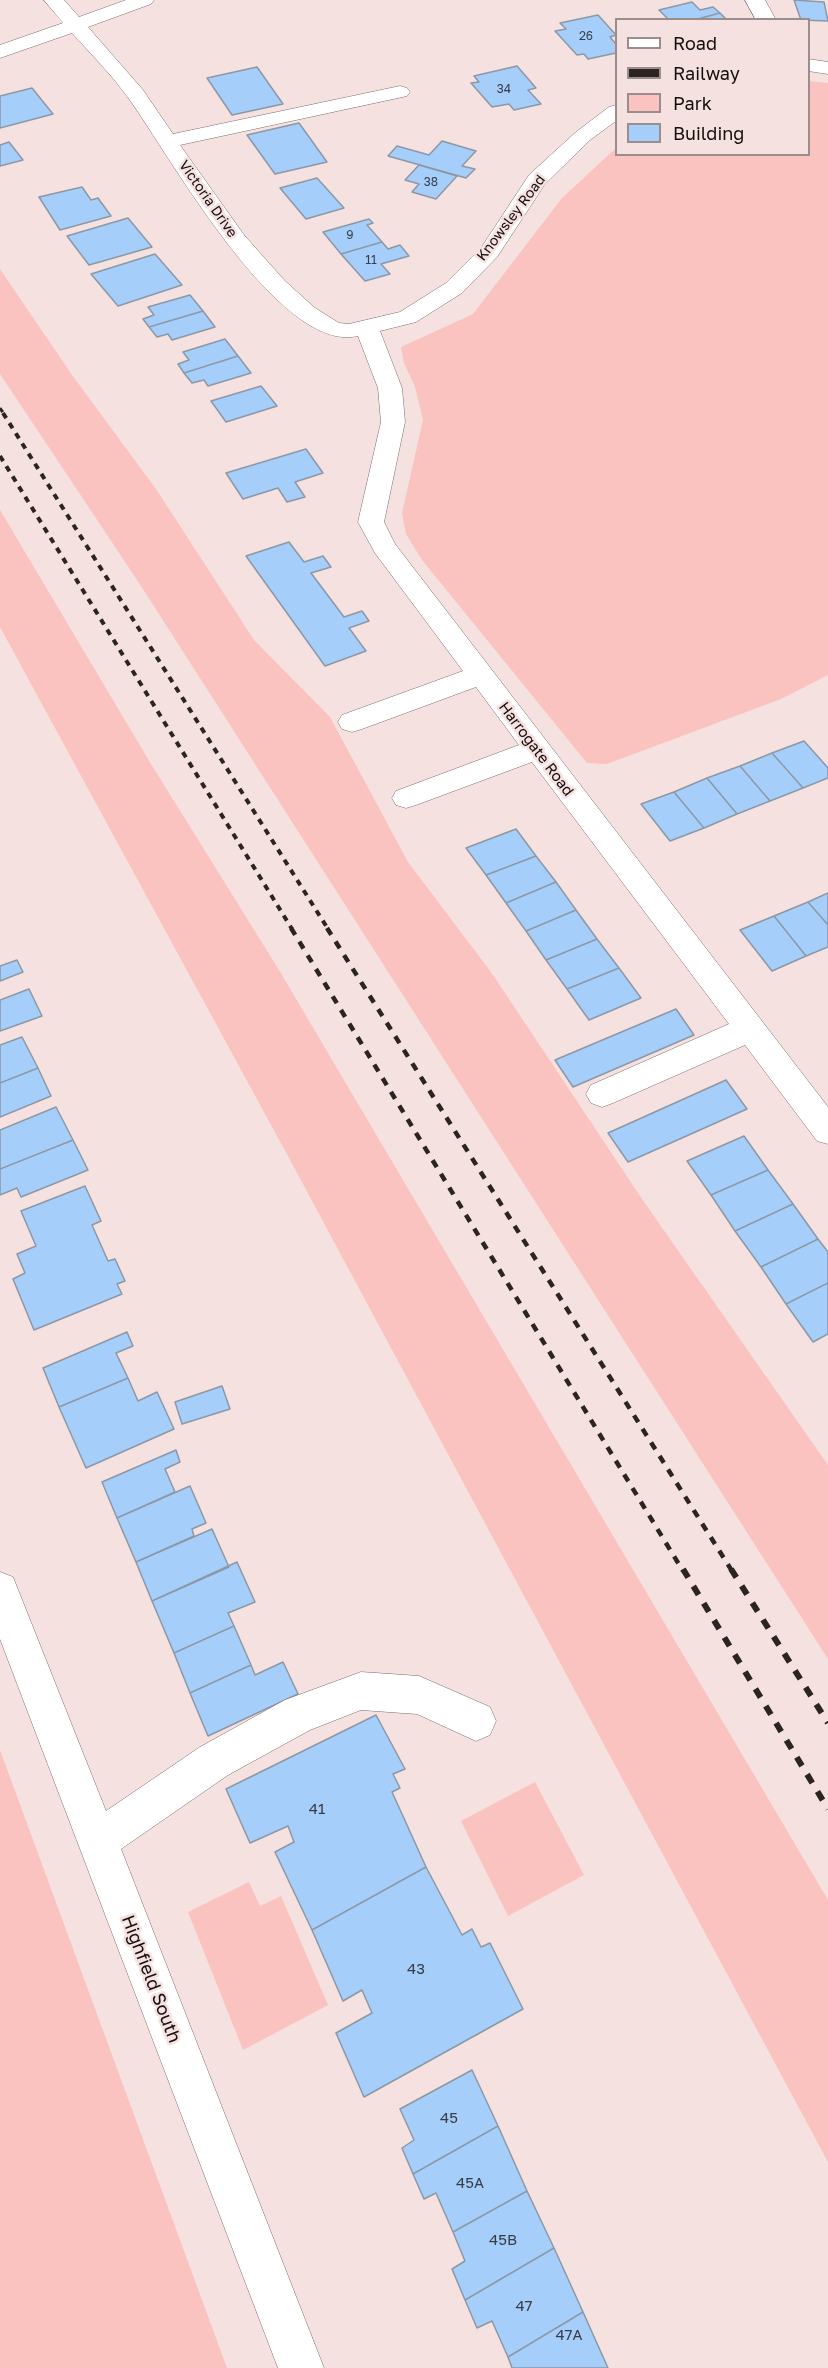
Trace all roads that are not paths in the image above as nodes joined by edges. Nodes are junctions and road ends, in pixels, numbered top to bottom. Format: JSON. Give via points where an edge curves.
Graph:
{"nodes":[{"id":1,"x":54,"y":0,"type":"edge"},
{"id":2,"x":144,"y":0,"type":"edge"},
{"id":3,"x":755,"y":0,"type":"edge"},
{"id":4,"x":765,"y":18,"type":"edge"},
{"id":5,"x":78,"y":26,"type":"junction"},
{"id":6,"x":0,"y":52,"type":"edge"},
{"id":7,"x":810,"y":65,"type":"edge"},
{"id":8,"x":828,"y":68,"type":"edge"},
{"id":9,"x":400,"y":92,"type":"dead end"},
{"id":10,"x":615,"y":112,"type":"edge"},
{"id":11,"x":169,"y":141,"type":"junction"},
{"id":12,"x":367,"y":328,"type":"junction"},
{"id":13,"x":480,"y":675,"type":"junction"},
{"id":14,"x":351,"y":722,"type":"dead end"},
{"id":15,"x":536,"y":749,"type":"junction"},
{"id":16,"x":406,"y":798,"type":"dead end"},
{"id":17,"x":750,"y":1029,"type":"junction"},
{"id":18,"x":602,"y":1094,"type":"dead end"},
{"id":19,"x":828,"y":1131,"type":"edge"},
{"id":20,"x":0,"y":1590,"type":"edge"},
{"id":21,"x":476,"y":1721,"type":"dead end"},
{"id":22,"x":97,"y":1840,"type":"junction"},
{"id":23,"x":301,"y":2368,"type":"edge"}],
"edges":[{"from":1,"to":5,"type":"street","name":"Victoria Drive"},
{"from":2,"to":5,"type":"street"},
{"from":3,"to":4,"type":"street"},
{"from":5,"to":6,"type":"street"},
{"from":5,"to":11,"type":"street","name":"Victoria Drive","via":[[136,94]]},
{"from":7,"to":8,"type":"street"},
{"from":9,"to":11,"type":"street"},
{"from":10,"to":12,"type":"street","name":"Knowsley Road","via":[[537,180],[489,252],[454,288],[408,317]]},
{"from":11,"to":12,"type":"street","name":"Victoria Drive","via":[[212,207],[278,286],[307,313],[333,329],[350,332]]},
{"from":12,"to":13,"type":"street","name":"Harrogate Road","via":[[390,388],[393,422],[371,522],[384,547]]},
{"from":13,"to":14,"type":"street"},
{"from":13,"to":15,"type":"street","name":"Harrogate Road"},
{"from":15,"to":16,"type":"street"},
{"from":15,"to":17,"type":"street","name":"Harrogate Road"},
{"from":17,"to":18,"type":"street"},
{"from":17,"to":19,"type":"street","name":"Harrogate Road"},
{"from":20,"to":22,"type":"street","name":"Highfield South"},
{"from":21,"to":22,"type":"street","via":[[419,1695],[362,1691],[299,1714],[214,1761]]},
{"from":22,"to":23,"type":"street","name":"Highfield South"}]}
